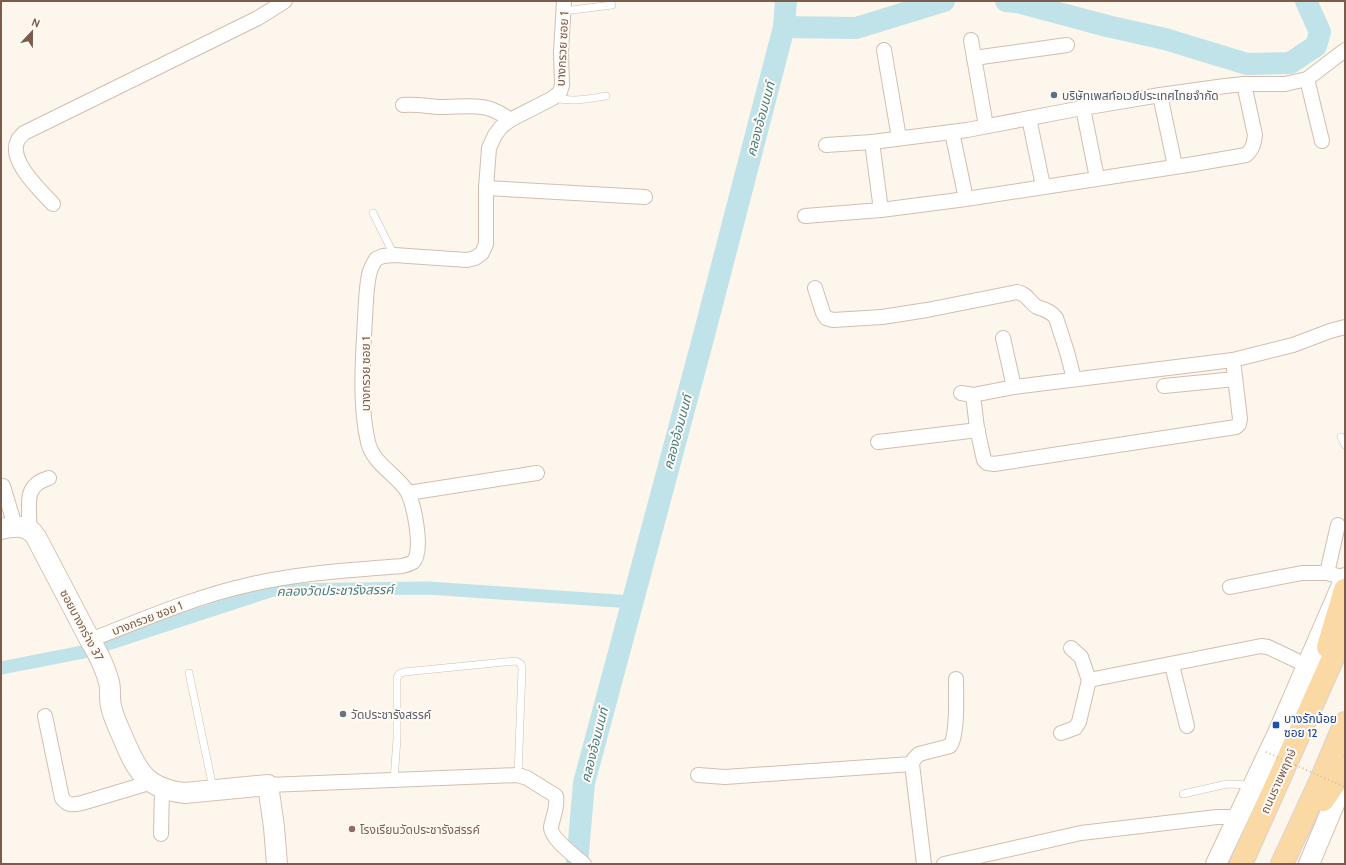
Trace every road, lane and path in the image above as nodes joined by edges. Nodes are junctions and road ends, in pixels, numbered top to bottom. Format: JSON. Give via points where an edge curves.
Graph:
{"nodes":[{"id":1,"x":285,"y":1,"type":"edge"},
{"id":2,"x":612,"y":5,"type":"dead end"},
{"id":3,"x":564,"y":6,"type":"edge"},
{"id":4,"x":971,"y":40,"type":"dead end"},
{"id":5,"x":1067,"y":45,"type":"dead end"},
{"id":6,"x":884,"y":50,"type":"dead end"},
{"id":7,"x":1345,"y":50,"type":"edge"},
{"id":8,"x":974,"y":58,"type":"junction"},
{"id":9,"x":1307,"y":79,"type":"junction"},
{"id":10,"x":1244,"y":84,"type":"junction"},
{"id":11,"x":1160,"y":95,"type":"junction"},
{"id":12,"x":606,"y":96,"type":"dead end"},
{"id":13,"x":553,"y":98,"type":"junction"},
{"id":14,"x":403,"y":106,"type":"dead end"},
{"id":15,"x":1083,"y":108,"type":"junction"},
{"id":16,"x":1028,"y":118,"type":"junction"},
{"id":17,"x":510,"y":120,"type":"junction"},
{"id":18,"x":986,"y":126,"type":"junction"},
{"id":19,"x":952,"y":132,"type":"junction"},
{"id":20,"x":899,"y":138,"type":"junction"},
{"id":21,"x":1322,"y":141,"type":"dead end"},
{"id":22,"x":872,"y":142,"type":"junction"},
{"id":23,"x":826,"y":145,"type":"dead end"},
{"id":24,"x":1175,"y":166,"type":"junction"},
{"id":25,"x":1097,"y":178,"type":"junction"},
{"id":26,"x":1043,"y":186,"type":"junction"},
{"id":27,"x":486,"y":188,"type":"junction"},
{"id":28,"x":645,"y":197,"type":"dead end"},
{"id":29,"x":966,"y":199,"type":"junction"},
{"id":30,"x":53,"y":204,"type":"dead end"},
{"id":31,"x":881,"y":210,"type":"junction"},
{"id":32,"x":373,"y":213,"type":"dead end"},
{"id":33,"x":805,"y":216,"type":"dead end"},
{"id":34,"x":394,"y":255,"type":"junction"},
{"id":35,"x":815,"y":288,"type":"dead end"},
{"id":36,"x":1345,"y":327,"type":"edge"},
{"id":37,"x":1003,"y":338,"type":"dead end"},
{"id":38,"x":1233,"y":360,"type":"junction"},
{"id":39,"x":1074,"y":379,"type":"junction"},
{"id":40,"x":1235,"y":379,"type":"junction"},
{"id":41,"x":1164,"y":386,"type":"dead end"},
{"id":42,"x":1014,"y":387,"type":"junction"},
{"id":43,"x":978,"y":430,"type":"junction"},
{"id":44,"x":1341,"y":437,"type":"dead end"},
{"id":45,"x":878,"y":442,"type":"dead end"},
{"id":46,"x":1345,"y":445,"type":"edge"},
{"id":47,"x":537,"y":473,"type":"dead end"},
{"id":48,"x":49,"y":478,"type":"dead end"},
{"id":49,"x":3,"y":486,"type":"dead end"},
{"id":50,"x":408,"y":493,"type":"junction"},
{"id":51,"x":1338,"y":525,"type":"dead end"},
{"id":52,"x":15,"y":528,"type":"edge"},
{"id":53,"x":1339,"y":576,"type":"edge"},
{"id":54,"x":1230,"y":587,"type":"dead end"},
{"id":55,"x":1345,"y":590,"type":"edge"},
{"id":56,"x":1345,"y":632,"type":"edge"},
{"id":57,"x":93,"y":645,"type":"junction"},
{"id":58,"x":1072,"y":648,"type":"dead end"},
{"id":59,"x":1172,"y":665,"type":"junction"},
{"id":60,"x":1308,"y":666,"type":"junction"},
{"id":61,"x":189,"y":673,"type":"dead end"},
{"id":62,"x":956,"y":679,"type":"dead end"},
{"id":63,"x":1090,"y":680,"type":"junction"},
{"id":64,"x":45,"y":716,"type":"dead end"},
{"id":65,"x":1307,"y":717,"type":"junction"},
{"id":66,"x":1345,"y":723,"type":"edge"},
{"id":67,"x":1186,"y":726,"type":"dead end"},
{"id":68,"x":1061,"y":733,"type":"dead end"},
{"id":69,"x":1266,"y":752,"type":"dead end"},
{"id":70,"x":912,"y":764,"type":"junction"},
{"id":71,"x":1345,"y":768,"type":"edge"},
{"id":72,"x":518,"y":775,"type":"junction"},
{"id":73,"x":698,"y":775,"type":"dead end"},
{"id":74,"x":394,"y":780,"type":"junction"},
{"id":75,"x":157,"y":785,"type":"junction"},
{"id":76,"x":268,"y":785,"type":"junction"},
{"id":77,"x":1253,"y":786,"type":"junction"},
{"id":78,"x":1343,"y":788,"type":"edge"},
{"id":79,"x":214,"y":790,"type":"junction"},
{"id":80,"x":1183,"y":794,"type":"dead end"},
{"id":81,"x":1238,"y":817,"type":"junction"},
{"id":82,"x":161,"y":834,"type":"dead end"},
{"id":83,"x":1286,"y":856,"type":"edge"},
{"id":84,"x":277,"y":864,"type":"edge"},
{"id":85,"x":584,"y":864,"type":"edge"},
{"id":86,"x":924,"y":864,"type":"edge"},
{"id":87,"x":944,"y":864,"type":"edge"},
{"id":88,"x":1216,"y":864,"type":"edge"},
{"id":89,"x":1241,"y":864,"type":"edge"},
{"id":90,"x":1309,"y":864,"type":"edge"}],
"edges":[{"from":1,"to":30,"type":"street","via":[[258,18],[24,133],[17,141],[18,160],[32,181]]},
{"from":2,"to":3,"type":"lane"},
{"from":3,"to":13,"type":"street","name":"บางกรวย ซอย 1","via":[[562,85],[560,92]]},
{"from":4,"to":8,"type":"street"},
{"from":5,"to":8,"type":"street"},
{"from":6,"to":20,"type":"street"},
{"from":7,"to":9,"type":"street"},
{"from":8,"to":18,"type":"street"},
{"from":9,"to":10,"type":"street","via":[[1285,84]]},
{"from":9,"to":21,"type":"street"},
{"from":10,"to":11,"type":"street"},
{"from":10,"to":24,"type":"street","via":[[1255,135],[1250,151],[1246,155]]},
{"from":11,"to":15,"type":"street"},
{"from":11,"to":24,"type":"street"},
{"from":12,"to":13,"type":"lane","via":[[576,101]]},
{"from":13,"to":17,"type":"street","name":"บางกรวย ซอย 1"},
{"from":14,"to":17,"type":"street","via":[[477,106],[496,110]]},
{"from":15,"to":16,"type":"street"},
{"from":15,"to":25,"type":"street"},
{"from":16,"to":18,"type":"street"},
{"from":16,"to":26,"type":"street"},
{"from":17,"to":27,"type":"street","name":"บางกรวย ซอย 1","via":[[495,135],[489,148]]},
{"from":18,"to":19,"type":"street"},
{"from":19,"to":20,"type":"street"},
{"from":19,"to":29,"type":"street"},
{"from":20,"to":22,"type":"street"},
{"from":22,"to":23,"type":"street"},
{"from":22,"to":31,"type":"street"},
{"from":24,"to":25,"type":"street"},
{"from":25,"to":26,"type":"street"},
{"from":26,"to":29,"type":"street"},
{"from":27,"to":28,"type":"street"},
{"from":27,"to":34,"type":"street","name":"บางกรวย ซอย 1","via":[[486,244],[482,253],[467,260]]},
{"from":29,"to":31,"type":"street"},
{"from":31,"to":33,"type":"street"},
{"from":32,"to":34,"type":"lane"},
{"from":34,"to":50,"type":"street","name":"บางกรวย ซอย 1","via":[[376,259],[369,274],[362,401],[372,453]]},
{"from":35,"to":39,"type":"street","via":[[823,313],[826,318],[833,320],[882,317],[1017,292],[1025,294],[1032,302],[1056,318]]},
{"from":36,"to":38,"type":"street","via":[[1293,345]]},
{"from":37,"to":42,"type":"street"},
{"from":38,"to":39,"type":"street"},
{"from":38,"to":40,"type":"street"},
{"from":39,"to":42,"type":"street"},
{"from":40,"to":41,"type":"street"},
{"from":40,"to":43,"type":"street","via":[[1240,419],[1236,427],[994,464],[984,460]]},
{"from":42,"to":43,"type":"street","via":[[967,394]]},
{"from":43,"to":45,"type":"street"},
{"from":44,"to":46,"type":"lane"},
{"from":47,"to":50,"type":"street"},
{"from":48,"to":52,"type":"street","via":[[35,485],[30,492]]},
{"from":49,"to":52,"type":"street"},
{"from":50,"to":57,"type":"street","name":"บางกรวย ซอย 1","via":[[413,508],[418,550],[413,562],[409,564],[314,573],[248,585],[186,603]]},
{"from":51,"to":53,"type":"street"},
{"from":52,"to":57,"type":"street","name":"ซอยบางกร่าง 37","via":[[36,537]]},
{"from":53,"to":54,"type":"street","via":[[1289,574]]},
{"from":53,"to":60,"type":"street"},
{"from":55,"to":65,"type":"main road"},
{"from":56,"to":65,"type":"main road","name":"ถนนราชพฤกษ์"},
{"from":57,"to":75,"type":"street","name":"ซอยบางกร่าง 37","via":[[109,683],[111,705],[133,762],[143,775]]},
{"from":58,"to":63,"type":"street","via":[[1081,657]]},
{"from":59,"to":60,"type":"street","via":[[1261,646]]},
{"from":59,"to":63,"type":"street"},
{"from":59,"to":67,"type":"street"},
{"from":60,"to":77,"type":"street"},
{"from":61,"to":79,"type":"lane"},
{"from":62,"to":70,"type":"street","via":[[953,742],[950,746],[919,754]]},
{"from":63,"to":68,"type":"street","via":[[1079,722],[1075,728]]},
{"from":64,"to":75,"type":"street","via":[[62,798],[67,804],[82,803]]},
{"from":65,"to":89,"type":"main road","name":"ถนนราชพฤกษ์"},
{"from":66,"to":83,"type":"main road"},
{"from":69,"to":78,"type":"path","bridge":true},
{"from":70,"to":73,"type":"street","via":[[725,777]]},
{"from":70,"to":86,"type":"street"},
{"from":71,"to":83,"type":"main road"},
{"from":72,"to":74,"type":"street"},
{"from":72,"to":74,"type":"lane","via":[[522,669],[521,664],[516,661],[399,674]]},
{"from":72,"to":85,"type":"street","via":[[556,796],[552,833]]},
{"from":74,"to":76,"type":"street"},
{"from":75,"to":79,"type":"street","via":[[185,792]]},
{"from":75,"to":82,"type":"street"},
{"from":76,"to":79,"type":"street"},
{"from":76,"to":84,"type":"street"},
{"from":77,"to":80,"type":"lane","via":[[1227,784]]},
{"from":77,"to":81,"type":"street"},
{"from":78,"to":90,"type":"street"},
{"from":81,"to":87,"type":"street","via":[[1217,817],[1081,833]]},
{"from":81,"to":88,"type":"street"}]}
